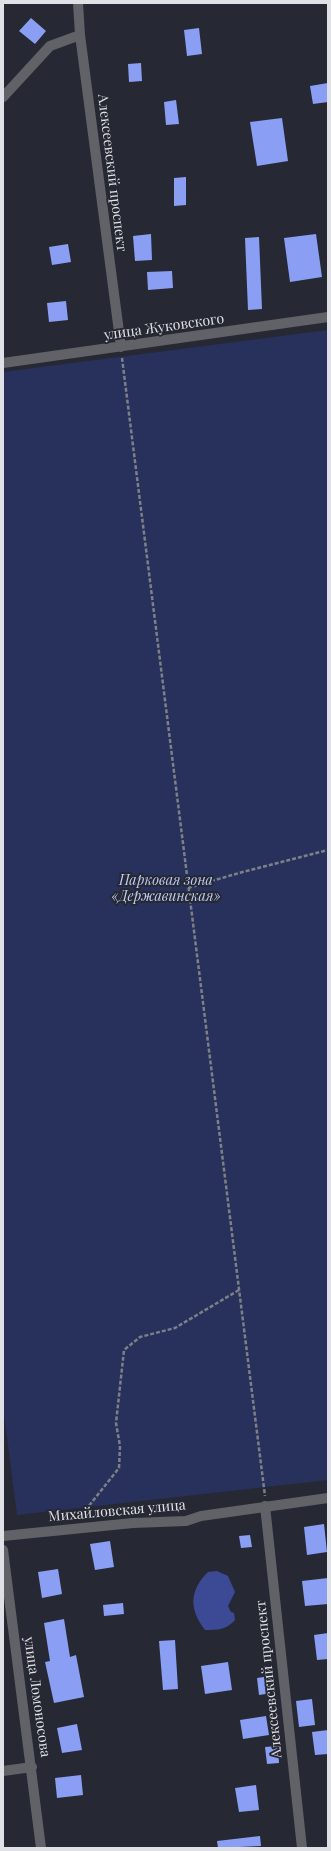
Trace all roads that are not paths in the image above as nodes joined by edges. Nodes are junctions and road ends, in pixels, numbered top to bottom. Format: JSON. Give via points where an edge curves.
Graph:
{"nodes":[{"id":1,"x":78,"y":3,"type":"edge"},
{"id":2,"x":80,"y":35,"type":"junction"},
{"id":3,"x":3,"y":97,"type":"edge"},
{"id":4,"x":328,"y":317,"type":"edge"},
{"id":5,"x":120,"y":347,"type":"junction"},
{"id":6,"x":3,"y":363,"type":"edge"},
{"id":7,"x":328,"y":1498,"type":"edge"},
{"id":8,"x":265,"y":1506,"type":"junction"},
{"id":9,"x":3,"y":1536,"type":"edge"},
{"id":10,"x":3,"y":1550,"type":"edge"},
{"id":11,"x":32,"y":1767,"type":"junction"},
{"id":12,"x":3,"y":1771,"type":"edge"},
{"id":13,"x":41,"y":1848,"type":"edge"},
{"id":14,"x":302,"y":1848,"type":"edge"}],
"edges":[{"from":1,"to":2,"type":"street","name":"Алексеевский проспект"},
{"from":2,"to":3,"type":"street","via":[[50,46]]},
{"from":2,"to":5,"type":"street","name":"Алексеевский проспект"},
{"from":4,"to":5,"type":"street","name":"улица Жуковского"},
{"from":5,"to":6,"type":"street","name":"улица Жуковского"},
{"from":7,"to":8,"type":"street","name":"Михайловская улица"},
{"from":8,"to":9,"type":"street","name":"Михайловская улица","via":[[201,1516],[186,1521]]},
{"from":8,"to":14,"type":"street","name":"Алексеевский проспект"},
{"from":10,"to":11,"type":"street","name":"улица Ломоносова"},
{"from":11,"to":12,"type":"street"},
{"from":11,"to":13,"type":"street","name":"улица Ломоносова"}]}
